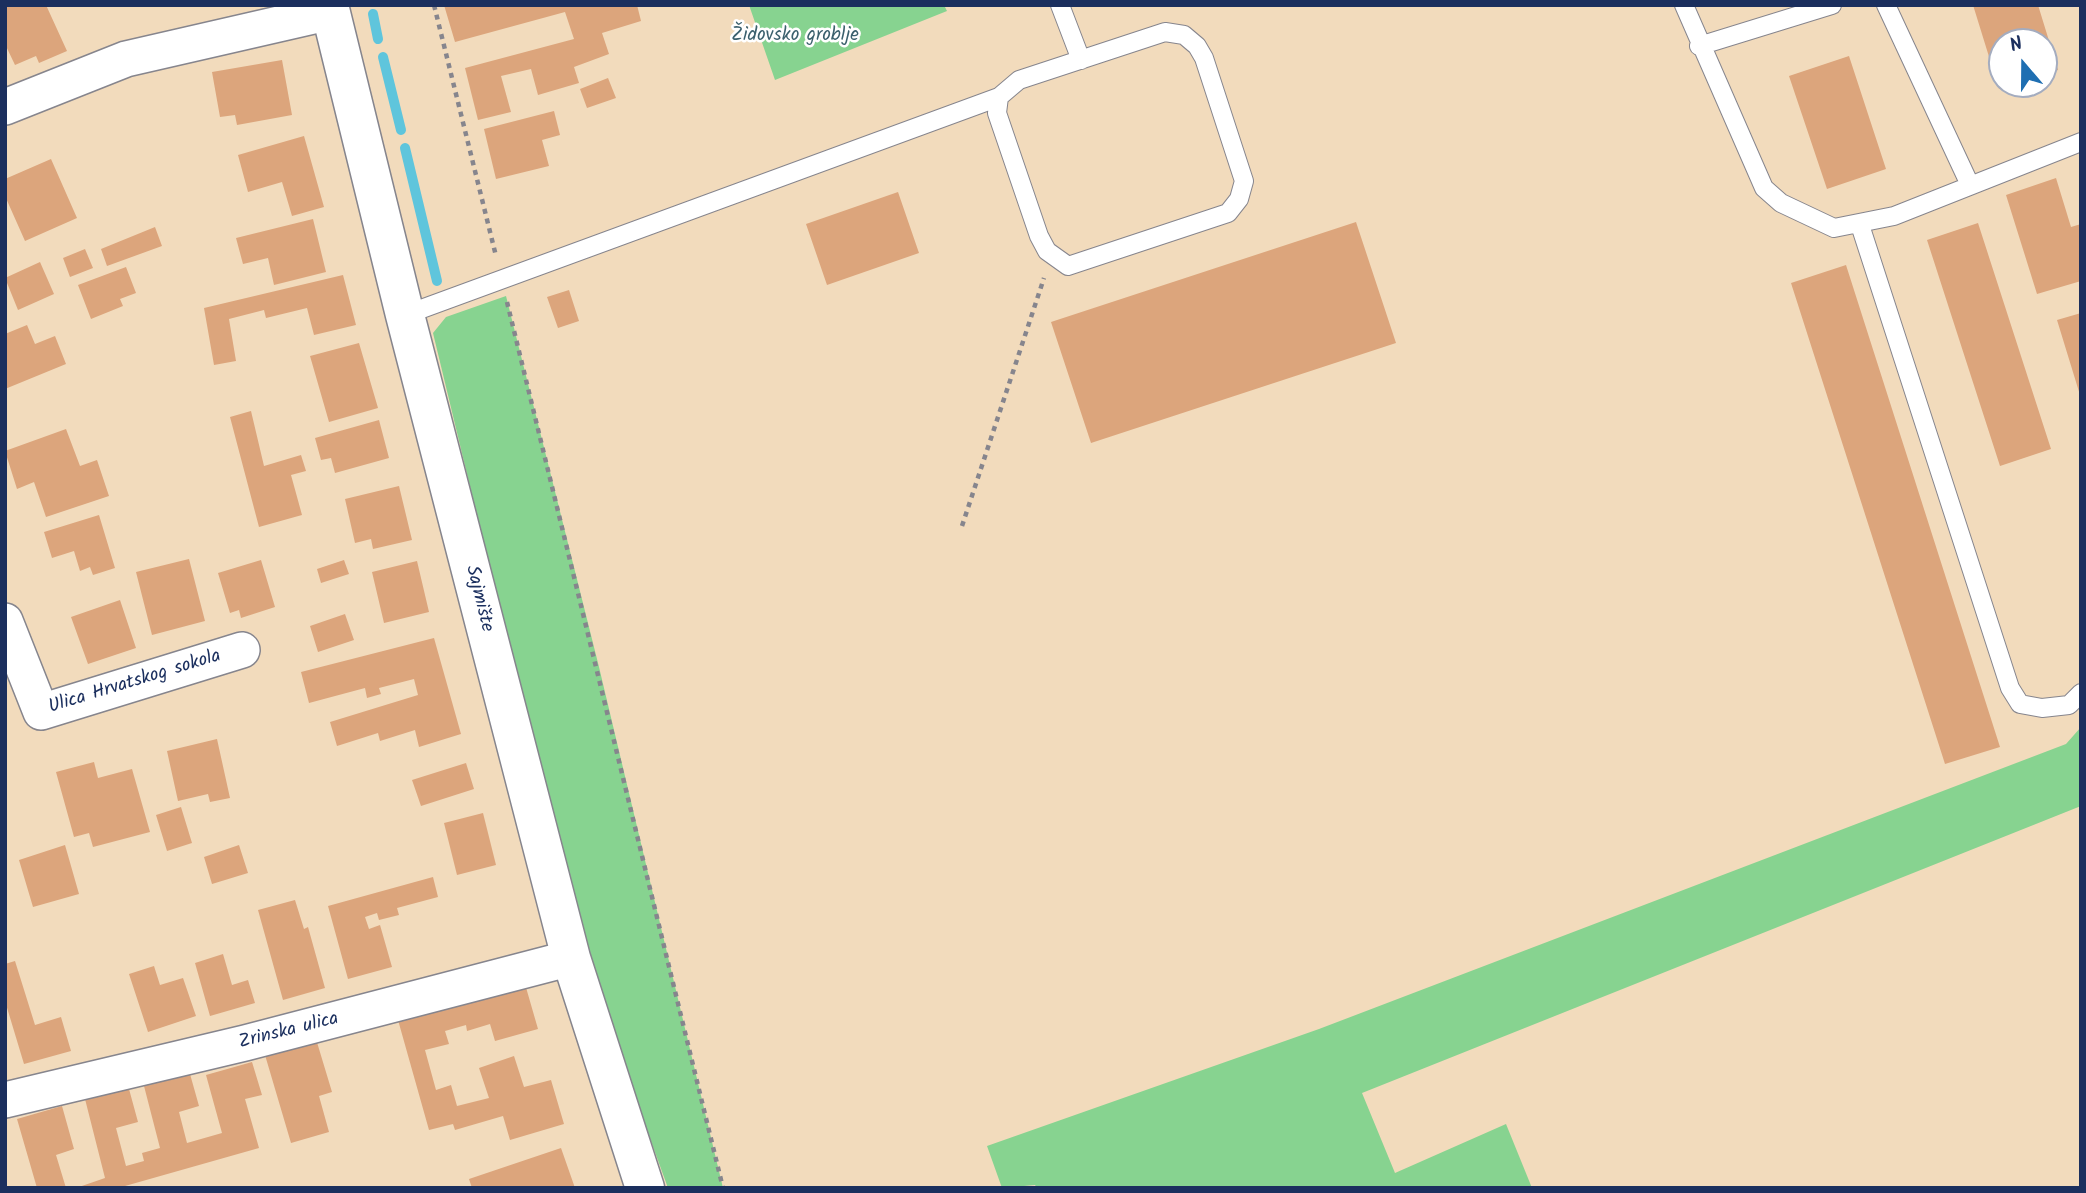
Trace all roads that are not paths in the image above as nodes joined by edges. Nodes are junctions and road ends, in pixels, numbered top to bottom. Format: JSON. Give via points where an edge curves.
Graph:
{"nodes":[{"id":1,"x":1060,"y":5,"type":"edge"},
{"id":2,"x":1684,"y":5,"type":"edge"},
{"id":3,"x":1832,"y":5,"type":"edge"},
{"id":4,"x":1886,"y":5,"type":"edge"},
{"id":5,"x":330,"y":9,"type":"edge"},
{"id":6,"x":1699,"y":46,"type":"junction"},
{"id":7,"x":1081,"y":60,"type":"junction"},
{"id":8,"x":999,"y":97,"type":"junction"},
{"id":9,"x":5,"y":107,"type":"edge"},
{"id":10,"x":2081,"y":142,"type":"edge"},
{"id":11,"x":1970,"y":186,"type":"junction"},
{"id":12,"x":1860,"y":225,"type":"junction"},
{"id":13,"x":405,"y":315,"type":"junction"},
{"id":14,"x":5,"y":621,"type":"edge"},
{"id":15,"x":242,"y":650,"type":"dead end"},
{"id":16,"x":2081,"y":693,"type":"edge"},
{"id":17,"x":571,"y":958,"type":"junction"},
{"id":18,"x":5,"y":1100,"type":"edge"},
{"id":19,"x":645,"y":1188,"type":"edge"}],
"edges":[{"from":1,"to":7,"type":"lane"},
{"from":2,"to":6,"type":"lane"},
{"from":3,"to":6,"type":"lane"},
{"from":4,"to":11,"type":"lane"},
{"from":5,"to":9,"type":"street","via":[[126,58]]},
{"from":5,"to":13,"type":"main road","name":"Sajmište"},
{"from":6,"to":12,"type":"lane","via":[[1764,188],[1782,203],[1834,228]]},
{"from":7,"to":8,"type":"lane","via":[[1019,80]]},
{"from":7,"to":8,"type":"lane","via":[[1165,32],[1184,35],[1198,46],[1244,181],[1235,207],[1068,266],[1051,256],[1039,236],[997,114]]},
{"from":8,"to":13,"type":"lane"},
{"from":10,"to":11,"type":"lane"},
{"from":11,"to":12,"type":"lane"},
{"from":12,"to":16,"type":"lane","via":[[2010,688],[2020,704],[2042,708],[2069,705]]},
{"from":13,"to":17,"type":"main road","name":"Sajmište"},
{"from":14,"to":15,"type":"street","name":"Ulica Hrvatskog sokola","via":[[41,712]]},
{"from":17,"to":18,"type":"street","name":"Zrinska ulica"},
{"from":17,"to":19,"type":"main road","name":"Sajmište"}]}
